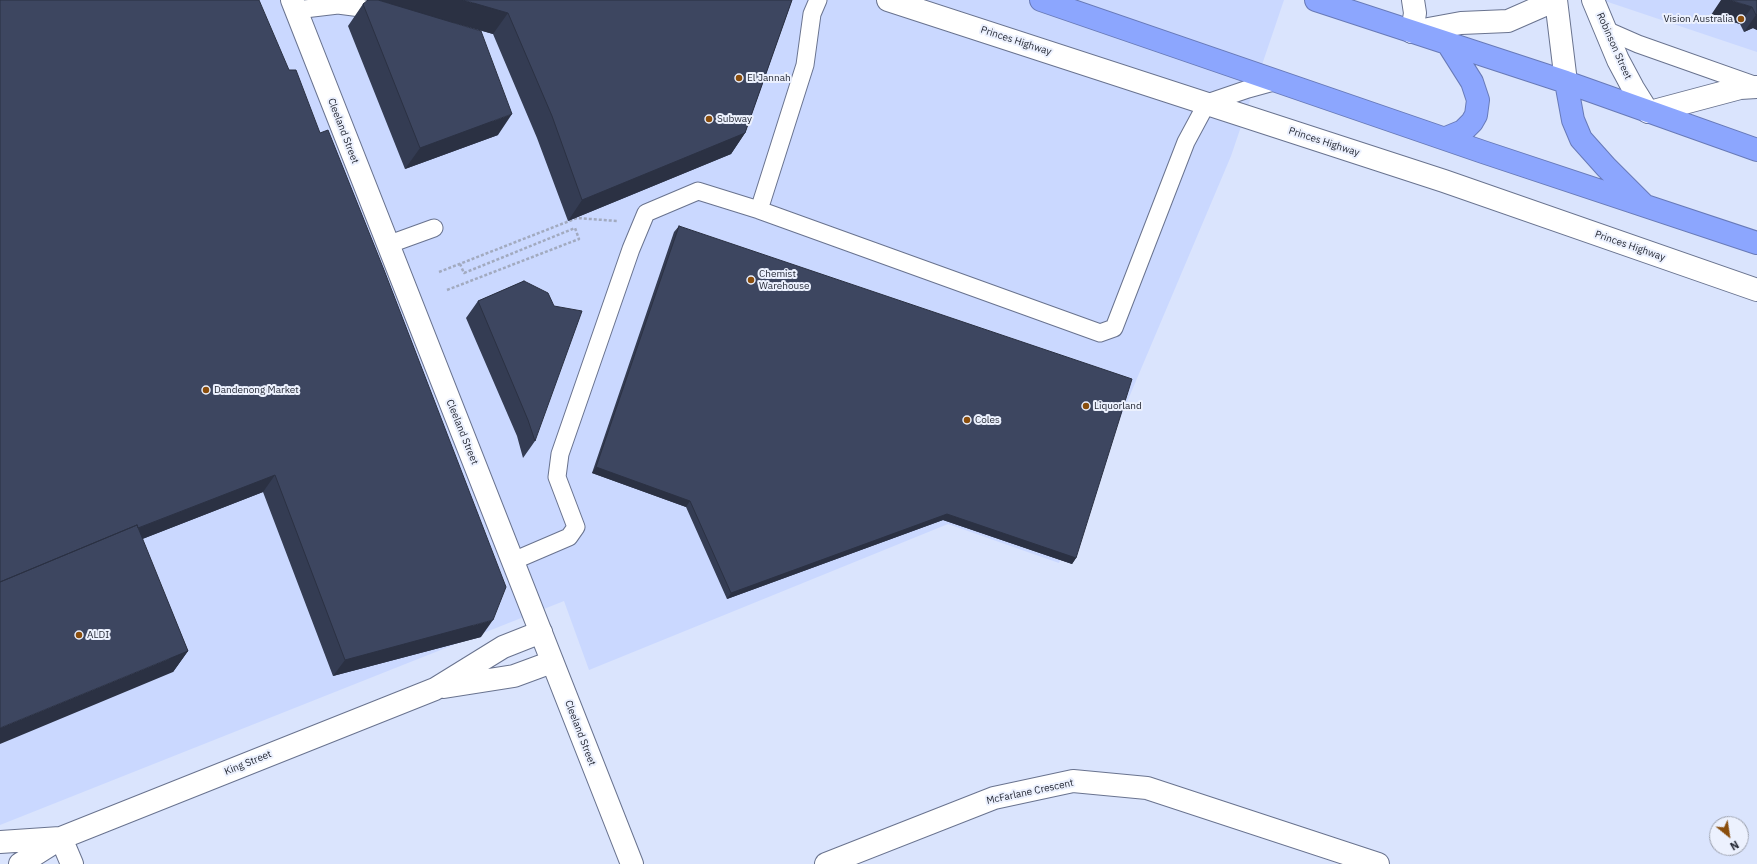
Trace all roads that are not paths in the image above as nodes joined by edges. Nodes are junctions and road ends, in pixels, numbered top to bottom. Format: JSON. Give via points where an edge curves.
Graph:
{"nodes":[{"id":1,"x":818,"y":0,"type":"edge"},
{"id":2,"x":888,"y":0,"type":"edge"},
{"id":3,"x":1041,"y":0,"type":"edge"},
{"id":4,"x":1316,"y":0,"type":"edge"},
{"id":5,"x":1413,"y":0,"type":"edge"},
{"id":6,"x":1556,"y":0,"type":"edge"},
{"id":7,"x":1593,"y":0,"type":"edge"},
{"id":8,"x":294,"y":5,"type":"edge"},
{"id":9,"x":398,"y":18,"type":"edge"},
{"id":10,"x":1606,"y":30,"type":"junction"},
{"id":11,"x":1412,"y":32,"type":"junction"},
{"id":12,"x":1448,"y":44,"type":"junction"},
{"id":13,"x":1277,"y":82,"type":"junction"},
{"id":14,"x":1566,"y":82,"type":"junction"},
{"id":15,"x":1757,"y":86,"type":"edge"},
{"id":16,"x":1207,"y":103,"type":"junction"},
{"id":17,"x":1649,"y":112,"type":"junction"},
{"id":18,"x":1446,"y":138,"type":"junction"},
{"id":19,"x":1757,"y":150,"type":"edge"},
{"id":20,"x":1647,"y":207,"type":"junction"},
{"id":21,"x":759,"y":210,"type":"junction"},
{"id":22,"x":434,"y":228,"type":"dead end"},
{"id":23,"x":1757,"y":243,"type":"edge"},
{"id":24,"x":388,"y":245,"type":"junction"},
{"id":25,"x":1757,"y":290,"type":"edge"},
{"id":26,"x":513,"y":561,"type":"junction"},
{"id":27,"x":541,"y":632,"type":"junction"},
{"id":28,"x":552,"y":662,"type":"junction"},
{"id":29,"x":435,"y":689,"type":"junction"},
{"id":30,"x":61,"y":838,"type":"junction"},
{"id":31,"x":0,"y":842,"type":"edge"},
{"id":32,"x":20,"y":864,"type":"edge"},
{"id":33,"x":72,"y":864,"type":"edge"},
{"id":34,"x":632,"y":864,"type":"edge"},
{"id":35,"x":826,"y":864,"type":"edge"},
{"id":36,"x":1378,"y":864,"type":"edge"}],
"edges":[{"from":1,"to":21,"type":"lane","via":[[812,14],[806,65]]},
{"from":2,"to":16,"type":"street","name":"Princes Highway"},
{"from":3,"to":13,"type":"highway"},
{"from":4,"to":11,"type":"highway"},
{"from":5,"to":11,"type":"street","via":[[1415,13]]},
{"from":6,"to":11,"type":"street","via":[[1508,21],[1461,23]]},
{"from":6,"to":14,"type":"street"},
{"from":7,"to":10,"type":"street","name":"Robinson Street"},
{"from":8,"to":9,"type":"lane","via":[[362,8]]},
{"from":8,"to":24,"type":"street","name":"Cleeland Street"},
{"from":10,"to":15,"type":"lane"},
{"from":10,"to":17,"type":"street","name":"Robinson Street","via":[[1618,60]]},
{"from":11,"to":12,"type":"highway"},
{"from":12,"to":14,"type":"highway"},
{"from":12,"to":18,"type":"highway","via":[[1472,82],[1478,100],[1476,115],[1472,122],[1463,130]]},
{"from":13,"to":16,"type":"lane"},
{"from":13,"to":18,"type":"highway"},
{"from":14,"to":17,"type":"highway"},
{"from":14,"to":20,"type":"highway","via":[[1573,120],[1581,139]]},
{"from":15,"to":17,"type":"street","via":[[1740,88]]},
{"from":16,"to":21,"type":"lane","via":[[1186,142],[1114,328],[1100,333]]},
{"from":16,"to":25,"type":"street","name":"Princes Highway","via":[[1444,181]]},
{"from":17,"to":19,"type":"highway"},
{"from":18,"to":20,"type":"highway"},
{"from":20,"to":23,"type":"highway"},
{"from":21,"to":26,"type":"lane","via":[[698,192],[646,213],[628,256],[560,454],[556,477],[576,527],[569,537]]},
{"from":22,"to":24,"type":"lane"},
{"from":24,"to":26,"type":"street","name":"Cleeland Street"},
{"from":26,"to":27,"type":"street","name":"Cleeland Street"},
{"from":27,"to":28,"type":"street","name":"Cleeland Street"},
{"from":27,"to":29,"type":"street","name":"King Street","via":[[502,647]]},
{"from":28,"to":29,"type":"street","name":"King Street","via":[[514,676]]},
{"from":28,"to":34,"type":"street","name":"Cleeland Street"},
{"from":29,"to":30,"type":"street","name":"King Street"},
{"from":30,"to":31,"type":"street","name":"King Street"},
{"from":30,"to":32,"type":"street","name":"King Street"},
{"from":30,"to":33,"type":"street"},
{"from":35,"to":36,"type":"street","name":"McFarlane Crescent","via":[[994,798],[1073,781],[1147,788]]}]}
